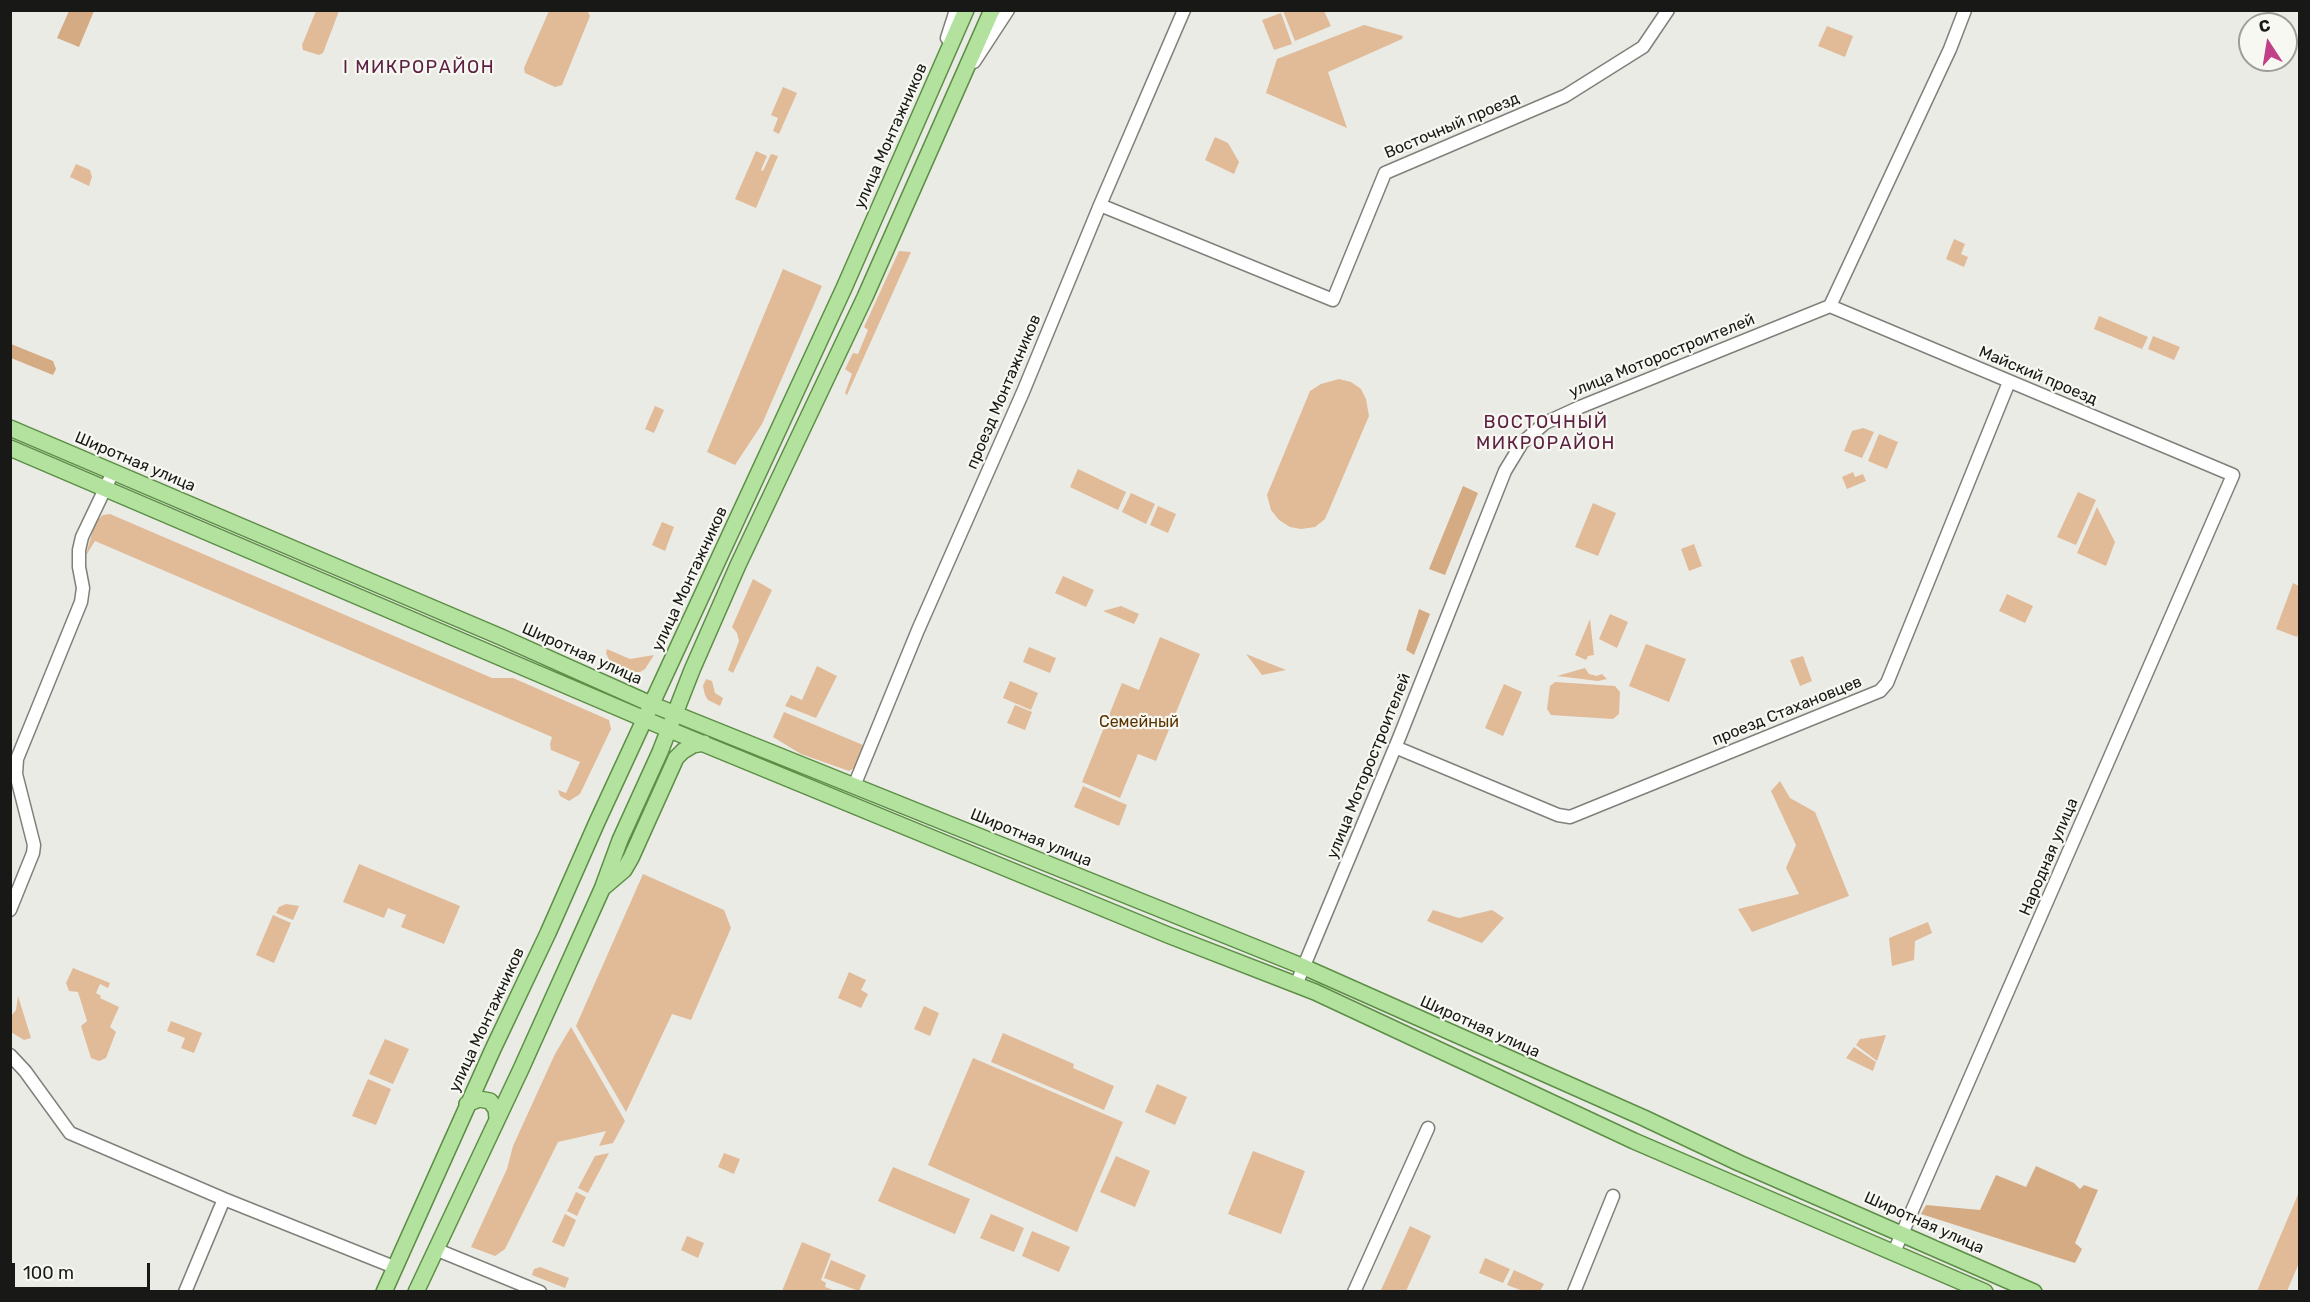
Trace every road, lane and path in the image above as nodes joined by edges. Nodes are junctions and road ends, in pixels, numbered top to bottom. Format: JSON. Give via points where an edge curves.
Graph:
{"nodes":[{"id":1,"x":957,"y":10,"type":"edge"},
{"id":2,"x":966,"y":10,"type":"edge"},
{"id":3,"x":992,"y":10,"type":"edge"},
{"id":4,"x":1008,"y":10,"type":"edge"},
{"id":5,"x":1184,"y":10,"type":"edge"},
{"id":6,"x":1668,"y":10,"type":"edge"},
{"id":7,"x":1965,"y":10,"type":"edge"},
{"id":8,"x":964,"y":75,"type":"junction"},
{"id":9,"x":920,"y":115,"type":"junction"},
{"id":10,"x":1100,"y":204,"type":"junction"},
{"id":11,"x":1830,"y":306,"type":"junction"},
{"id":12,"x":2009,"y":382,"type":"junction"},
{"id":13,"x":10,"y":428,"type":"edge"},
{"id":14,"x":10,"y":448,"type":"edge"},
{"id":15,"x":113,"y":472,"type":"junction"},
{"id":16,"x":2233,"y":475,"type":"joint"},
{"id":17,"x":105,"y":489,"type":"junction"},
{"id":18,"x":652,"y":705,"type":"junction"},
{"id":19,"x":675,"y":714,"type":"junction"},
{"id":20,"x":646,"y":720,"type":"junction"},
{"id":21,"x":670,"y":730,"type":"junction"},
{"id":22,"x":704,"y":743,"type":"junction"},
{"id":23,"x":1395,"y":747,"type":"junction"},
{"id":24,"x":854,"y":786,"type":"junction"},
{"id":25,"x":1003,"y":846,"type":"junction"},
{"id":26,"x":1046,"y":863,"type":"junction"},
{"id":27,"x":995,"y":864,"type":"junction"},
{"id":28,"x":1038,"y":882,"type":"junction"},
{"id":29,"x":602,"y":889,"type":"junction"},
{"id":30,"x":10,"y":910,"type":"edge"},
{"id":31,"x":1304,"y":967,"type":"junction"},
{"id":32,"x":1296,"y":985,"type":"junction"},
{"id":33,"x":10,"y":1055,"type":"edge"},
{"id":34,"x":1602,"y":1100,"type":"junction"},
{"id":35,"x":467,"y":1104,"type":"junction"},
{"id":36,"x":497,"y":1118,"type":"junction"},
{"id":37,"x":1644,"y":1118,"type":"junction"},
{"id":38,"x":1593,"y":1122,"type":"junction"},
{"id":39,"x":1428,"y":1128,"type":"dead end"},
{"id":40,"x":1634,"y":1141,"type":"junction"},
{"id":41,"x":1613,"y":1196,"type":"dead end"},
{"id":42,"x":224,"y":1199,"type":"junction"},
{"id":43,"x":1901,"y":1233,"type":"junction"},
{"id":44,"x":435,"y":1249,"type":"junction"},
{"id":45,"x":1894,"y":1252,"type":"junction"},
{"id":46,"x":394,"y":1267,"type":"junction"},
{"id":47,"x":185,"y":1292,"type":"edge"},
{"id":48,"x":384,"y":1292,"type":"edge"},
{"id":49,"x":416,"y":1292,"type":"edge"},
{"id":50,"x":540,"y":1292,"type":"edge"},
{"id":51,"x":1354,"y":1292,"type":"edge"},
{"id":52,"x":1574,"y":1292,"type":"edge"},
{"id":53,"x":1985,"y":1292,"type":"edge"},
{"id":54,"x":2034,"y":1292,"type":"edge"}],
"edges":[{"from":1,"to":9,"type":"street"},
{"from":2,"to":9,"type":"main road","name":"улица Монтажников"},
{"from":3,"to":8,"type":"main road"},
{"from":4,"to":8,"type":"street"},
{"from":5,"to":10,"type":"street","name":"проезд Монтажников"},
{"from":6,"to":10,"type":"street","name":"Восточный проезд","via":[[1643,47],[1565,96],[1385,172],[1333,300]]},
{"from":7,"to":11,"type":"street"},
{"from":8,"to":19,"type":"main road","via":[[738,565]]},
{"from":9,"to":18,"type":"main road","name":"улица Монтажников"},
{"from":10,"to":24,"type":"street","name":"проезд Монтажников"},
{"from":11,"to":12,"type":"street","name":"Майский проезд"},
{"from":11,"to":23,"type":"street","name":"улица Моторостроителей","via":[[1580,407],[1545,423],[1522,443],[1501,482]]},
{"from":12,"to":16,"type":"street","name":"Майский проезд"},
{"from":12,"to":23,"type":"street","name":"проезд Стахановцев","via":[[1887,683],[1880,691],[1570,817]]},
{"from":13,"to":15,"type":"main road","name":"Широтная улица"},
{"from":14,"to":17,"type":"main road","name":"Широтная улица"},
{"from":15,"to":17,"type":"street"},
{"from":15,"to":18,"type":"main road","name":"Широтная улица"},
{"from":16,"to":43,"type":"street","name":"Народная улица"},
{"from":17,"to":20,"type":"main road","name":"Широтная улица"},
{"from":17,"to":30,"type":"street","via":[[79,550],[81,602],[17,759],[16,774],[34,845]]},
{"from":18,"to":19,"type":"main road","name":"Широтная улица"},
{"from":18,"to":20,"type":"main road","name":"улица Монтажников"},
{"from":19,"to":21,"type":"main road"},
{"from":19,"to":24,"type":"main road","name":"Широтная улица"},
{"from":20,"to":21,"type":"main road","name":"Широтная улица"},
{"from":20,"to":35,"type":"main road","name":"улица Монтажников"},
{"from":21,"to":22,"type":"main road","name":"Широтная улица"},
{"from":21,"to":29,"type":"main road"},
{"from":22,"to":27,"type":"main road","name":"Широтная улица"},
{"from":22,"to":29,"type":"main road","via":[[693,745],[676,758],[631,858],[624,870]]},
{"from":23,"to":31,"type":"street","name":"улица Моторостроителей"},
{"from":24,"to":25,"type":"main road","name":"Широтная улица"},
{"from":25,"to":26,"type":"main road","name":"Широтная улица"},
{"from":25,"to":27,"type":"main road","via":[[1007,859]]},
{"from":26,"to":28,"type":"main road","via":[[1034,869]]},
{"from":26,"to":31,"type":"main road","name":"Широтная улица"},
{"from":27,"to":28,"type":"main road","name":"Широтная улица"},
{"from":28,"to":32,"type":"main road","name":"Широтная улица"},
{"from":29,"to":36,"type":"main road"},
{"from":31,"to":32,"type":"street","name":"улица Моторостроителей"},
{"from":31,"to":34,"type":"main road","name":"Широтная улица"},
{"from":32,"to":38,"type":"main road","name":"Широтная улица"},
{"from":33,"to":42,"type":"street","via":[[70,1133]]},
{"from":34,"to":37,"type":"main road","name":"Широтная улица"},
{"from":34,"to":38,"type":"main road","via":[[1608,1111],[1600,1121]]},
{"from":35,"to":36,"type":"main road","via":[[479,1099],[489,1101]]},
{"from":35,"to":46,"type":"main road","name":"улица Монтажников"},
{"from":36,"to":44,"type":"main road"},
{"from":37,"to":40,"type":"main road","via":[[1629,1121],[1626,1128]]},
{"from":37,"to":43,"type":"main road","name":"Широтная улица"},
{"from":38,"to":40,"type":"main road","name":"Широтная улица"},
{"from":39,"to":51,"type":"street"},
{"from":40,"to":45,"type":"main road","name":"Широтная улица"},
{"from":41,"to":52,"type":"street"},
{"from":42,"to":46,"type":"street"},
{"from":42,"to":47,"type":"street"},
{"from":43,"to":45,"type":"street","name":"Народная улица"},
{"from":43,"to":54,"type":"main road","name":"Широтная улица"},
{"from":44,"to":49,"type":"main road"},
{"from":44,"to":50,"type":"street"},
{"from":45,"to":53,"type":"main road","name":"Широтная улица"},
{"from":46,"to":48,"type":"main road","name":"улица Монтажников"}]}
